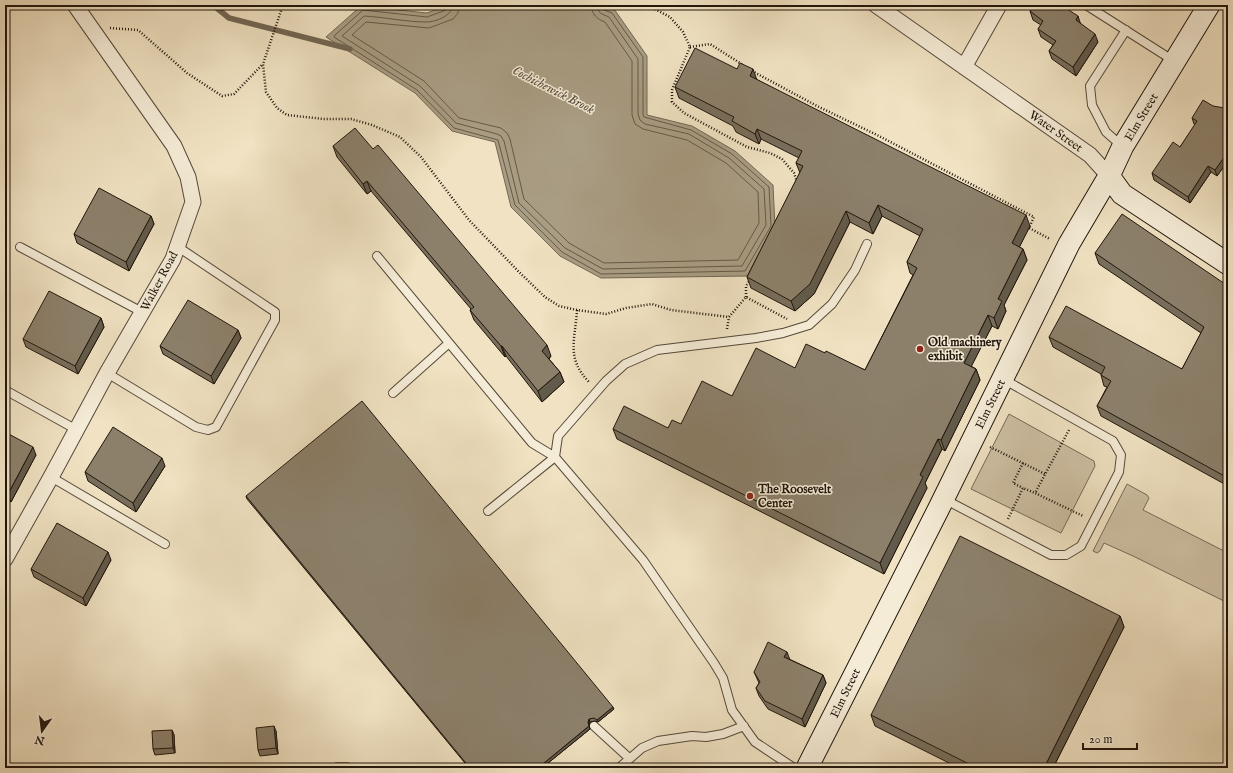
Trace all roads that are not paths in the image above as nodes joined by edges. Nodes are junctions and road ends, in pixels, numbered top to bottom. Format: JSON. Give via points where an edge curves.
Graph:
{"nodes":[{"id":1,"x":75,"y":5,"type":"edge"},
{"id":2,"x":876,"y":5,"type":"edge"},
{"id":3,"x":999,"y":5,"type":"edge"},
{"id":4,"x":1086,"y":5,"type":"edge"},
{"id":5,"x":1209,"y":5,"type":"edge"},
{"id":6,"x":1126,"y":30,"type":"junction"},
{"id":7,"x":1175,"y":61,"type":"junction"},
{"id":8,"x":964,"y":66,"type":"junction"},
{"id":9,"x":1123,"y":146,"type":"junction"},
{"id":10,"x":1109,"y":176,"type":"junction"},
{"id":11,"x":867,"y":244,"type":"dead end"},
{"id":12,"x":20,"y":247,"type":"dead end"},
{"id":13,"x":178,"y":247,"type":"junction"},
{"id":14,"x":377,"y":256,"type":"dead end"},
{"id":15,"x":1228,"y":264,"type":"edge"},
{"id":16,"x":142,"y":312,"type":"junction"},
{"id":17,"x":449,"y":343,"type":"junction"},
{"id":18,"x":107,"y":373,"type":"junction"},
{"id":19,"x":1002,"y":379,"type":"junction"},
{"id":20,"x":5,"y":390,"type":"edge"},
{"id":21,"x":393,"y":393,"type":"dead end"},
{"id":22,"x":76,"y":430,"type":"junction"},
{"id":23,"x":555,"y":457,"type":"junction"},
{"id":24,"x":51,"y":477,"type":"junction"},
{"id":25,"x":943,"y":499,"type":"junction"},
{"id":26,"x":488,"y":511,"type":"dead end"},
{"id":27,"x":165,"y":544,"type":"dead end"},
{"id":28,"x":5,"y":559,"type":"edge"},
{"id":29,"x":594,"y":726,"type":"dead end"},
{"id":30,"x":744,"y":726,"type":"junction"},
{"id":31,"x":629,"y":758,"type":"junction"},
{"id":32,"x":619,"y":768,"type":"edge"},
{"id":33,"x":794,"y":768,"type":"edge"},
{"id":34,"x":807,"y":768,"type":"edge"}],
"edges":[{"from":1,"to":13,"type":"street","name":"Walker Road","via":[[174,146],[188,177],[193,202]]},
{"from":2,"to":8,"type":"street","name":"Water Street"},
{"from":3,"to":8,"type":"street"},
{"from":4,"to":6,"type":"lane"},
{"from":5,"to":7,"type":"street","name":"Elm Street"},
{"from":6,"to":7,"type":"lane"},
{"from":6,"to":9,"type":"lane","via":[[1090,86],[1092,105],[1106,132]]},
{"from":7,"to":9,"type":"street","name":"Elm Street"},
{"from":8,"to":10,"type":"street","name":"Water Street","via":[[1090,155]]},
{"from":9,"to":10,"type":"street","name":"Elm Street"},
{"from":10,"to":15,"type":"street","name":"Water Street","via":[[1122,194]]},
{"from":10,"to":19,"type":"street","name":"Elm Street","via":[[1069,244]]},
{"from":11,"to":23,"type":"lane","via":[[856,270],[832,304],[810,325],[756,338],[657,350],[625,364],[558,436]]},
{"from":12,"to":16,"type":"lane"},
{"from":13,"to":16,"type":"street","name":"Walker Road"},
{"from":13,"to":18,"type":"lane","via":[[275,312],[275,320],[216,427],[208,430],[196,427]]},
{"from":14,"to":17,"type":"lane"},
{"from":16,"to":18,"type":"street","name":"Walker Road"},
{"from":17,"to":21,"type":"lane"},
{"from":17,"to":23,"type":"lane","via":[[532,443]]},
{"from":18,"to":22,"type":"street","name":"Walker Road"},
{"from":19,"to":25,"type":"street","name":"Elm Street"},
{"from":19,"to":25,"type":"lane","via":[[1114,441],[1121,455],[1119,472],[1081,546],[1066,555],[1051,555]]},
{"from":20,"to":22,"type":"lane"},
{"from":22,"to":24,"type":"street","name":"Walker Road"},
{"from":23,"to":26,"type":"lane"},
{"from":23,"to":30,"type":"lane","via":[[643,560],[714,663],[723,678],[732,710]]},
{"from":24,"to":27,"type":"lane"},
{"from":24,"to":28,"type":"street","name":"Walker Road"},
{"from":25,"to":34,"type":"street","name":"Elm Street"},
{"from":29,"to":31,"type":"lane"},
{"from":30,"to":31,"type":"lane","via":[[723,734],[658,742],[642,748]]},
{"from":30,"to":33,"type":"lane","via":[[755,742]]},
{"from":31,"to":32,"type":"lane"}]}
